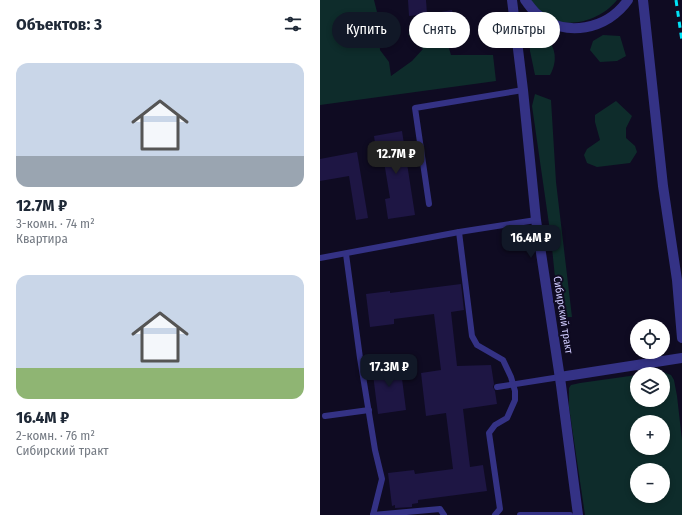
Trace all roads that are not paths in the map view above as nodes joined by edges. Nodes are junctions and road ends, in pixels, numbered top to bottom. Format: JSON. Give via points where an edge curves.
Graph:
{"nodes":[{"id":1,"x":512,"y":0,"type":"edge"},
{"id":2,"x":525,"y":0,"type":"edge"},
{"id":3,"x":628,"y":0,"type":"edge"},
{"id":4,"x":643,"y":0,"type":"edge"},
{"id":5,"x":523,"y":90,"type":"junction"},
{"id":6,"x":429,"y":204,"type":"dead end"},
{"id":7,"x":536,"y":220,"type":"junction"},
{"id":8,"x":459,"y":232,"type":"junction"},
{"id":9,"x":346,"y":254,"type":"junction"},
{"id":10,"x":320,"y":258,"type":"edge"},
{"id":11,"x":682,"y":338,"type":"edge"},
{"id":12,"x":682,"y":358,"type":"edge"},
{"id":13,"x":560,"y":377,"type":"junction"},
{"id":14,"x":513,"y":384,"type":"junction"},
{"id":15,"x":496,"y":387,"type":"dead end"},
{"id":16,"x":369,"y":410,"type":"junction"},
{"id":17,"x":325,"y":416,"type":"dead end"},
{"id":18,"x":373,"y":515,"type":"edge"},
{"id":19,"x":444,"y":515,"type":"edge"},
{"id":20,"x":495,"y":515,"type":"edge"},
{"id":21,"x":520,"y":515,"type":"edge"},
{"id":22,"x":570,"y":515,"type":"edge"},
{"id":23,"x":578,"y":515,"type":"edge"}],
"edges":[{"from":1,"to":5,"type":"street","name":"Сибирский тракт"},
{"from":2,"to":3,"type":"street","via":[[537,15],[556,26],[576,29],[595,25],[614,16]]},
{"from":4,"to":11,"type":"street"},
{"from":5,"to":6,"type":"lane","via":[[415,108]]},
{"from":5,"to":7,"type":"street","name":"Сибирский тракт"},
{"from":7,"to":8,"type":"lane"},
{"from":7,"to":13,"type":"street","name":"Сибирский тракт"},
{"from":8,"to":9,"type":"lane"},
{"from":8,"to":14,"type":"lane","via":[[472,336],[477,345],[503,360]]},
{"from":9,"to":10,"type":"lane"},
{"from":9,"to":16,"type":"lane"},
{"from":12,"to":13,"type":"street"},
{"from":13,"to":14,"type":"lane"},
{"from":13,"to":23,"type":"street","name":"Сибирский тракт"},
{"from":14,"to":15,"type":"lane"},
{"from":14,"to":20,"type":"lane","via":[[515,400],[506,418],[494,425],[489,433],[500,509]]},
{"from":16,"to":17,"type":"lane"},
{"from":16,"to":18,"type":"lane","via":[[382,479]]},
{"from":18,"to":19,"type":"lane","via":[[440,509]]},
{"from":21,"to":22,"type":"lane"}]}
